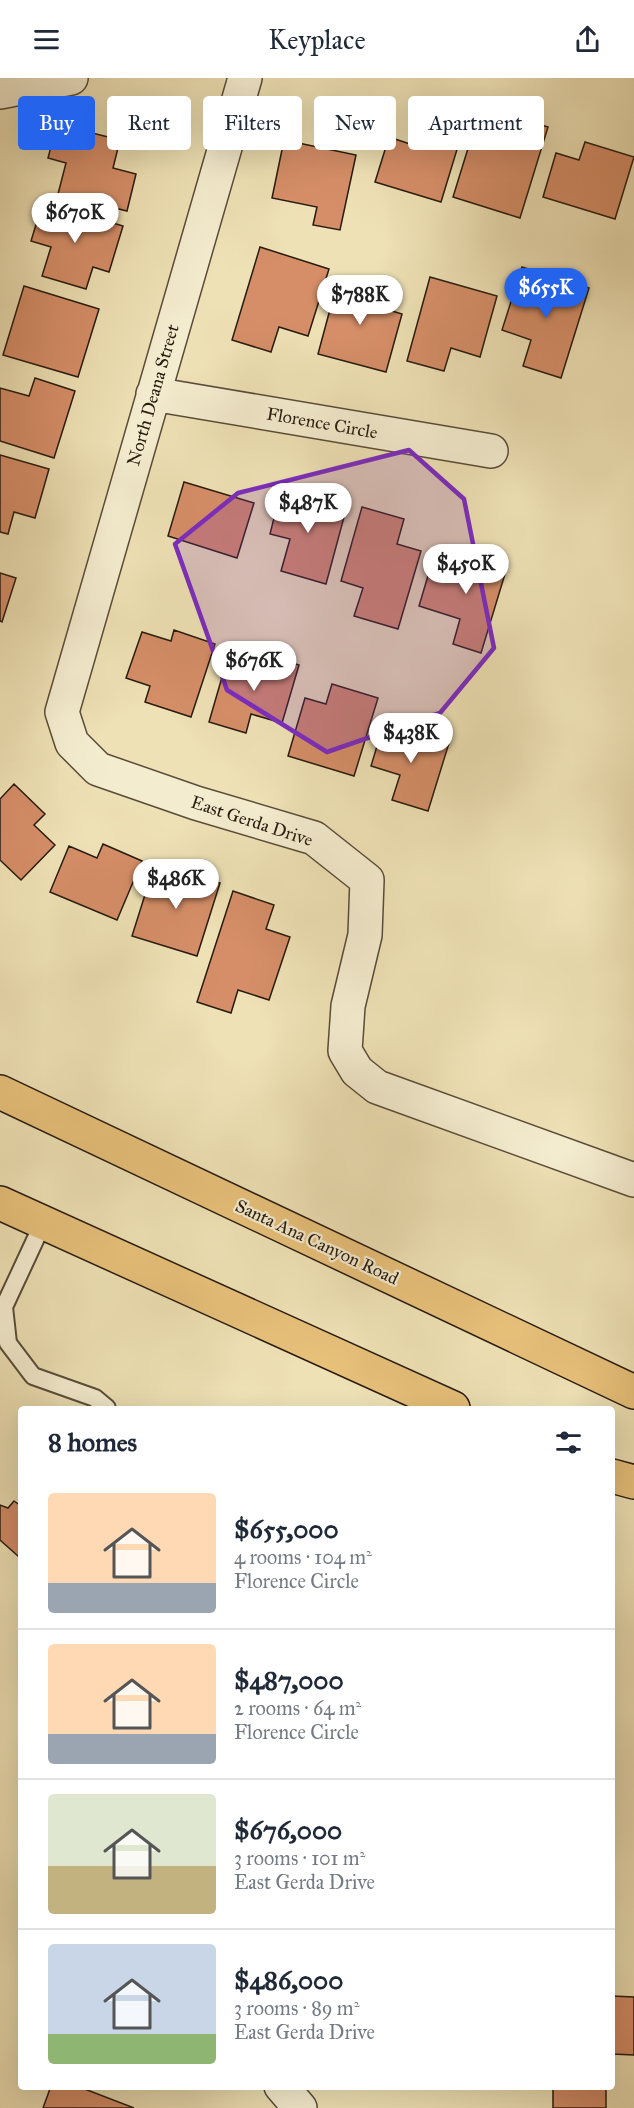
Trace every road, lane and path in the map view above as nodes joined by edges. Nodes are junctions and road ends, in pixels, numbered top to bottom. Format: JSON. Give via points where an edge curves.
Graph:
{"nodes":[{"id":1,"x":71,"y":78,"type":"edge"},
{"id":2,"x":245,"y":78,"type":"edge"},
{"id":3,"x":0,"y":92,"type":"edge"},
{"id":4,"x":153,"y":394,"type":"junction"},
{"id":5,"x":491,"y":451,"type":"dead end"},
{"id":6,"x":62,"y":712,"type":"joint"},
{"id":7,"x":0,"y":1092,"type":"edge"},
{"id":8,"x":634,"y":1180,"type":"edge"},
{"id":9,"x":0,"y":1203,"type":"edge"},
{"id":10,"x":43,"y":1223,"type":"junction"},
{"id":11,"x":634,"y":1392,"type":"edge"},
{"id":12,"x":105,"y":1406,"type":"edge"},
{"id":13,"x":449,"y":1406,"type":"edge"},
{"id":14,"x":615,"y":1477,"type":"edge"},
{"id":15,"x":634,"y":1482,"type":"edge"},
{"id":16,"x":284,"y":2090,"type":"edge"},
{"id":17,"x":300,"y":2108,"type":"edge"}],
"edges":[{"from":1,"to":3,"type":"street"},
{"from":2,"to":4,"type":"street","name":"North Deana Street"},
{"from":4,"to":5,"type":"street","name":"Florence Circle"},
{"from":4,"to":6,"type":"street","name":"North Deana Street"},
{"from":6,"to":8,"type":"street","name":"East Gerda Drive","via":[[72,743],[98,769],[314,838],[367,880],[365,935],[348,1006],[345,1051],[357,1071],[377,1087]]},
{"from":7,"to":11,"type":"main road","name":"Santa Ana Canyon Road"},
{"from":9,"to":10,"type":"main road"},
{"from":10,"to":12,"type":"lane","via":[[4,1307],[8,1343],[33,1376],[95,1398]]},
{"from":10,"to":13,"type":"main road"},
{"from":14,"to":15,"type":"main road"},
{"from":16,"to":17,"type":"street"}]}
